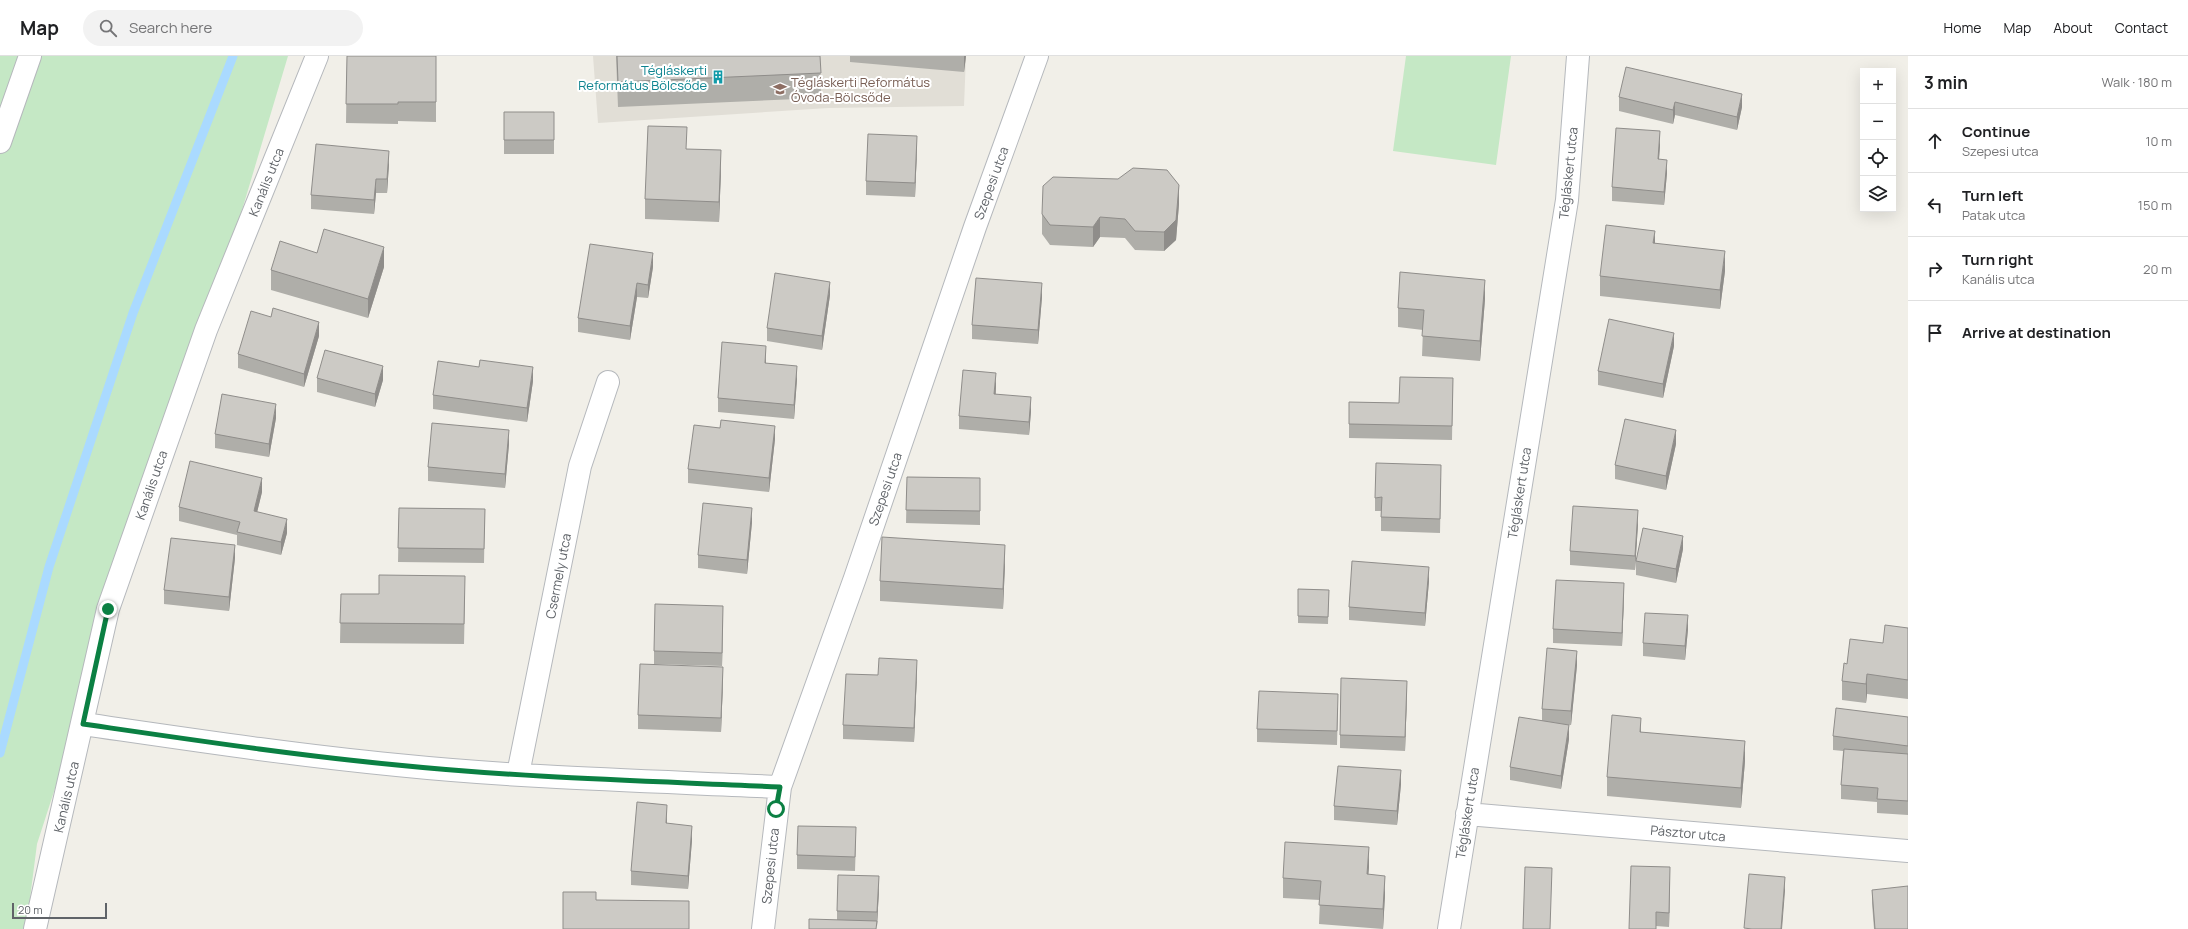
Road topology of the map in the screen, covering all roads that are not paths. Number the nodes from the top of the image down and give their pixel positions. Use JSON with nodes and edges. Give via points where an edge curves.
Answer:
{"nodes":[{"id":1,"x":30,"y":56,"type":"edge"},
{"id":2,"x":317,"y":56,"type":"edge"},
{"id":3,"x":1037,"y":56,"type":"edge"},
{"id":4,"x":1578,"y":56,"type":"edge"},
{"id":5,"x":0,"y":142,"type":"edge"},
{"id":6,"x":608,"y":382,"type":"dead end"},
{"id":7,"x":83,"y":724,"type":"junction"},
{"id":8,"x":518,"y":774,"type":"junction"},
{"id":9,"x":780,"y":787,"type":"junction"},
{"id":10,"x":1467,"y":814,"type":"junction"},
{"id":11,"x":1908,"y":851,"type":"edge"},
{"id":12,"x":35,"y":929,"type":"edge"},
{"id":13,"x":763,"y":929,"type":"edge"},
{"id":14,"x":1449,"y":929,"type":"edge"}],
"edges":[{"from":1,"to":5,"type":"street"},
{"from":2,"to":7,"type":"street","name":"Kanális utca","via":[[206,330],[150,485],[108,609]]},
{"from":3,"to":9,"type":"street","name":"Szepesi utca"},
{"from":4,"to":10,"type":"street","name":"Tégláskert utca","via":[[1567,200]]},
{"from":6,"to":8,"type":"street","name":"Csermely utca","via":[[580,466]]},
{"from":7,"to":8,"type":"street","via":[[282,752],[397,765]]},
{"from":7,"to":12,"type":"street","name":"Kanális utca"},
{"from":8,"to":9,"type":"street"},
{"from":9,"to":13,"type":"street","name":"Szepesi utca"},
{"from":10,"to":11,"type":"street","name":"Pásztor utca"},
{"from":10,"to":14,"type":"street","name":"Tégláskert utca"}]}
